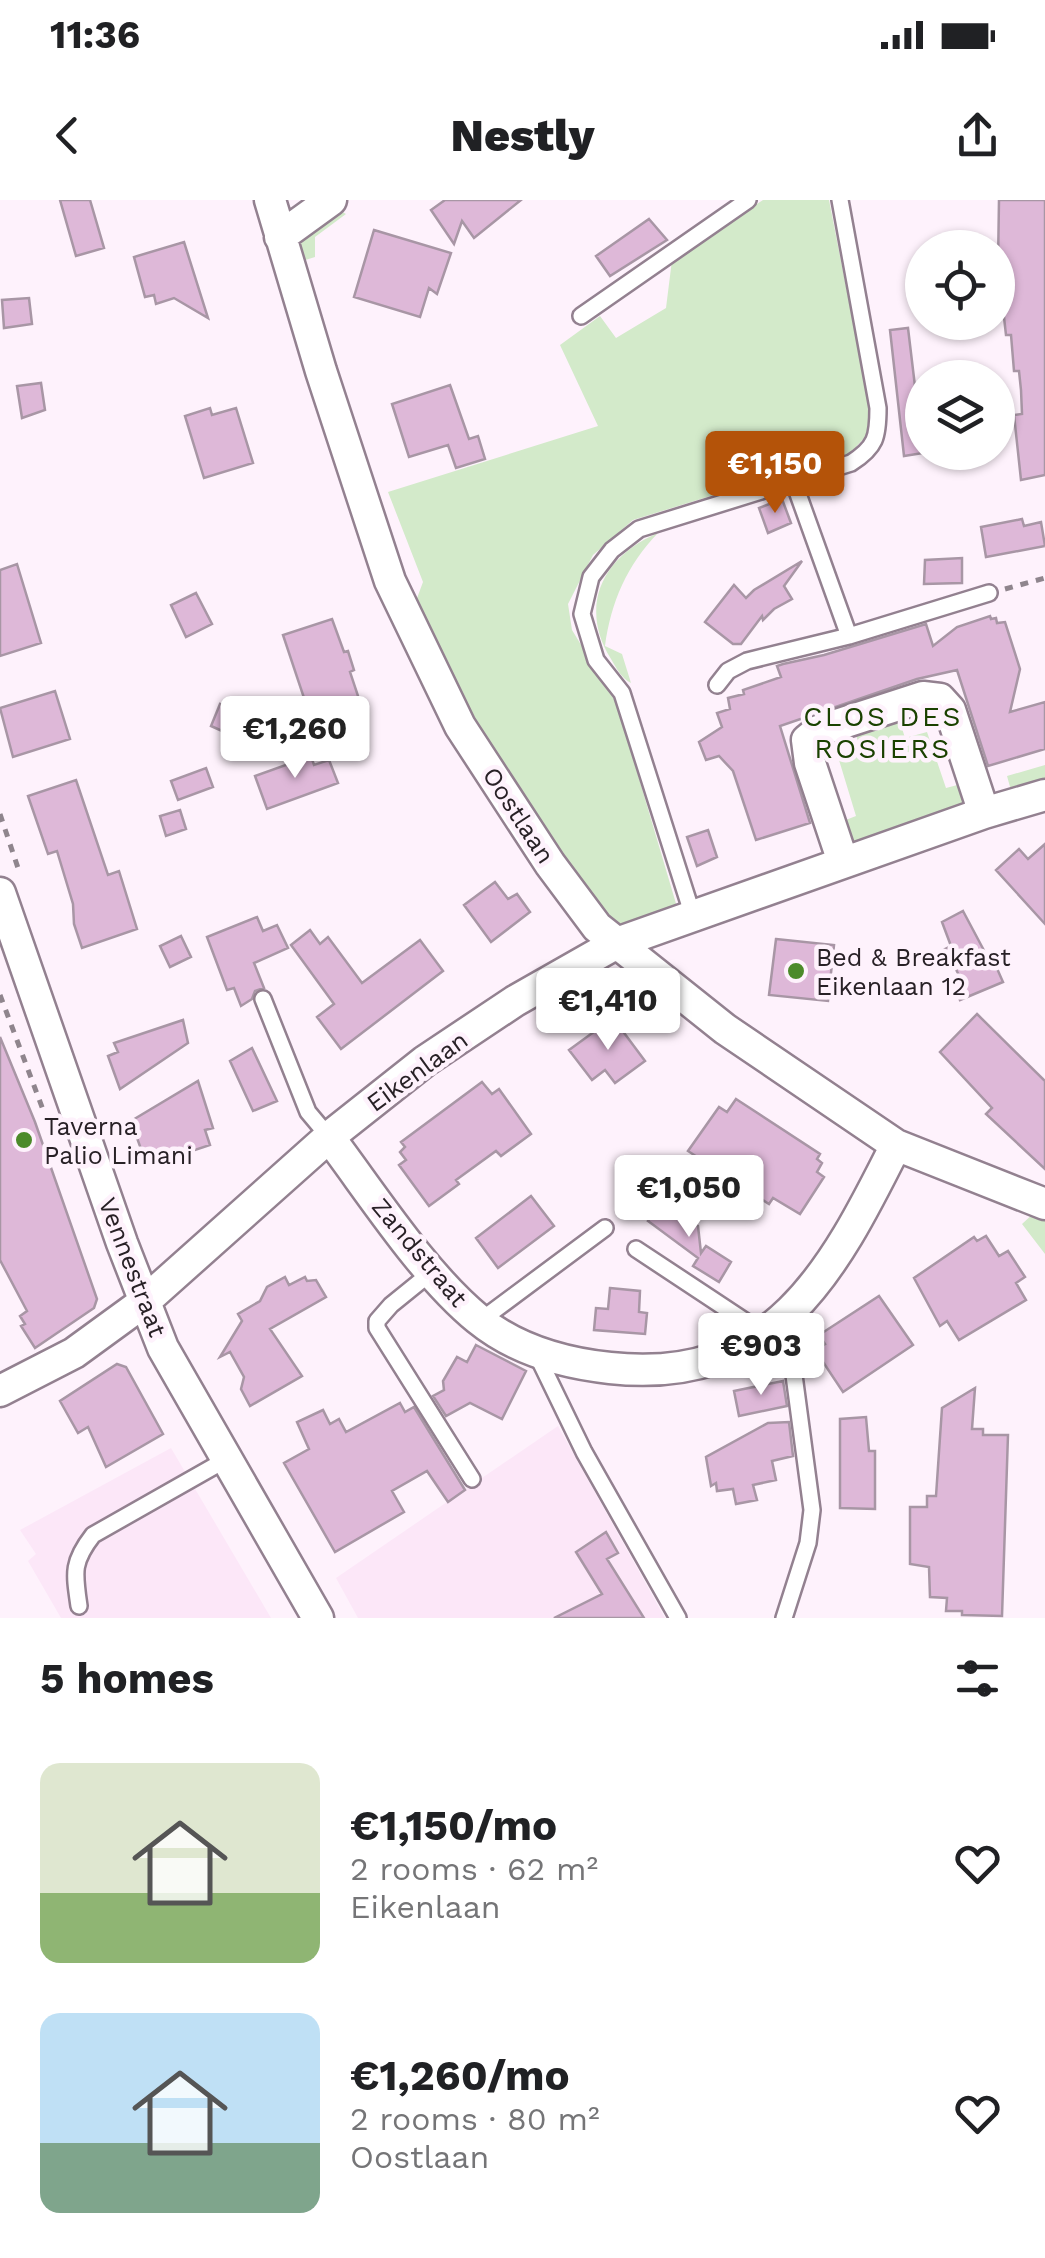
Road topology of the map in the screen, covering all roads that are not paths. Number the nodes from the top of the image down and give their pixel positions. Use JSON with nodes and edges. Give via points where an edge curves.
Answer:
{"nodes":[{"id":1,"x":270,"y":200,"type":"edge"},
{"id":2,"x":331,"y":200,"type":"edge"},
{"id":3,"x":748,"y":200,"type":"edge"},
{"id":4,"x":840,"y":200,"type":"edge"},
{"id":5,"x":280,"y":237,"type":"junction"},
{"id":6,"x":582,"y":316,"type":"dead end"},
{"id":7,"x":793,"y":480,"type":"junction"},
{"id":8,"x":989,"y":593,"type":"road end"},
{"id":9,"x":849,"y":636,"type":"junction"},
{"id":10,"x":717,"y":685,"type":"dead end"},
{"id":11,"x":1045,"y":795,"type":"edge"},
{"id":12,"x":984,"y":813,"type":"junction"},
{"id":13,"x":843,"y":862,"type":"junction"},
{"id":14,"x":0,"y":894,"type":"edge"},
{"id":15,"x":693,"y":916,"type":"junction"},
{"id":16,"x":617,"y":944,"type":"junction"},
{"id":17,"x":263,"y":998,"type":"dead end"},
{"id":18,"x":329,"y":1137,"type":"junction"},
{"id":19,"x":896,"y":1145,"type":"junction"},
{"id":20,"x":1045,"y":1204,"type":"edge"},
{"id":21,"x":605,"y":1228,"type":"dead end"},
{"id":22,"x":636,"y":1249,"type":"dead end"},
{"id":23,"x":433,"y":1271,"type":"junction"},
{"id":24,"x":144,"y":1302,"type":"junction"},
{"id":25,"x":480,"y":1321,"type":"junction"},
{"id":26,"x":776,"y":1325,"type":"junction"},
{"id":27,"x":536,"y":1354,"type":"junction"},
{"id":28,"x":0,"y":1391,"type":"edge"},
{"id":29,"x":228,"y":1459,"type":"junction"},
{"id":30,"x":472,"y":1479,"type":"dead end"},
{"id":31,"x":80,"y":1606,"type":"dead end"},
{"id":32,"x":318,"y":1618,"type":"edge"},
{"id":33,"x":678,"y":1618,"type":"edge"},
{"id":34,"x":784,"y":1618,"type":"edge"}],
"edges":[{"from":1,"to":5,"type":"street","name":"Oostlaan"},
{"from":2,"to":5,"type":"street"},
{"from":3,"to":6,"type":"lane"},
{"from":4,"to":7,"type":"lane","via":[[878,432],[868,452]]},
{"from":5,"to":16,"type":"street","name":"Oostlaan","via":[[390,581],[460,726],[550,864],[596,927]]},
{"from":7,"to":9,"type":"lane"},
{"from":7,"to":15,"type":"lane","via":[[639,528],[612,550],[586,596],[582,614],[596,660],[622,693]]},
{"from":8,"to":9,"type":"lane"},
{"from":9,"to":10,"type":"lane","via":[[747,661]]},
{"from":11,"to":12,"type":"street","name":"Eikenlaan"},
{"from":12,"to":13,"type":"street","name":"Eikenlaan"},
{"from":12,"to":13,"type":"street","via":[[950,710],[940,699],[923,697],[818,731],[808,740],[810,763]]},
{"from":13,"to":15,"type":"street","name":"Eikenlaan"},
{"from":14,"to":24,"type":"street","name":"Vennestraat"},
{"from":15,"to":16,"type":"street","name":"Eikenlaan"},
{"from":16,"to":18,"type":"street","name":"Eikenlaan","via":[[515,1000]]},
{"from":16,"to":19,"type":"street","name":"Oostlaan","via":[[725,1030]]},
{"from":17,"to":18,"type":"lane","via":[[308,1112]]},
{"from":18,"to":23,"type":"street","name":"Zandstraat"},
{"from":18,"to":24,"type":"street","name":"Eikenlaan"},
{"from":19,"to":20,"type":"street","name":"Oostlaan"},
{"from":19,"to":26,"type":"street","name":"Zandstraat","via":[[849,1238]]},
{"from":21,"to":25,"type":"lane"},
{"from":22,"to":26,"type":"lane"},
{"from":23,"to":25,"type":"street","name":"Zandstraat"},
{"from":23,"to":30,"type":"lane","via":[[391,1305],[377,1328]]},
{"from":24,"to":28,"type":"street","name":"Eikenlaan","via":[[74,1354]]},
{"from":24,"to":29,"type":"street","name":"Vennestraat","via":[[170,1363]]},
{"from":25,"to":27,"type":"street","name":"Zandstraat"},
{"from":26,"to":27,"type":"street","name":"Zandstraat","via":[[708,1361],[664,1368],[611,1368]]},
{"from":26,"to":34,"type":"lane","via":[[812,1510]]},
{"from":27,"to":33,"type":"lane"},
{"from":29,"to":31,"type":"lane","via":[[93,1534],[74,1575]]},
{"from":29,"to":32,"type":"street","name":"Vennestraat"}]}
